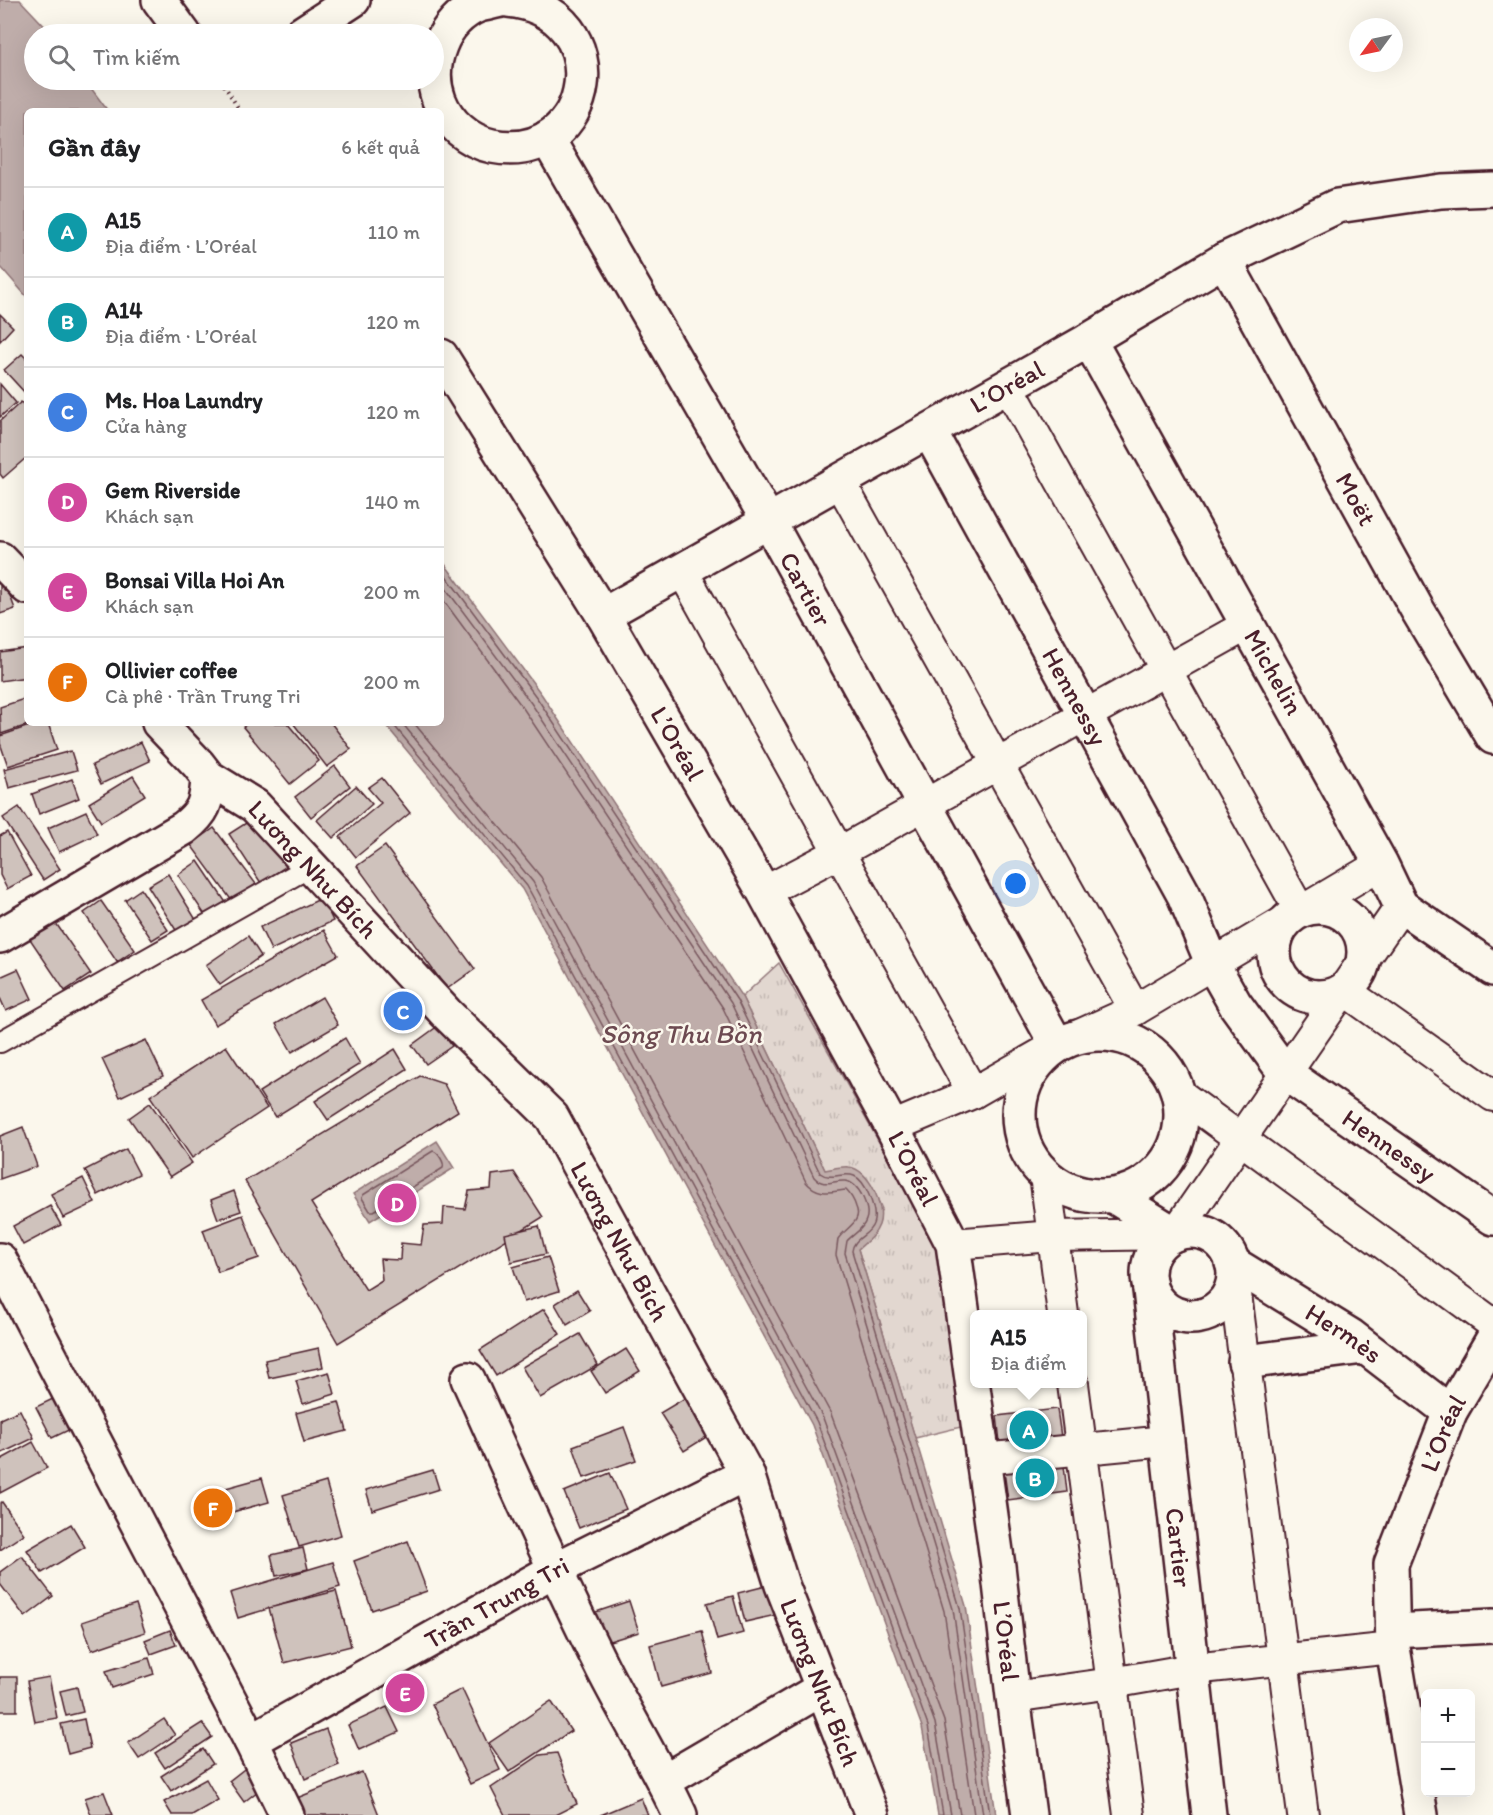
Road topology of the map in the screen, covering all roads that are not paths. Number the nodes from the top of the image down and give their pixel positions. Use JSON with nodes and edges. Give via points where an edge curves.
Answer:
{"nodes":[{"id":1,"x":159,"y":0,"type":"edge"},
{"id":2,"x":353,"y":0,"type":"edge"},
{"id":3,"x":501,"y":0,"type":"edge"},
{"id":4,"x":508,"y":0,"type":"edge"},
{"id":5,"x":467,"y":5,"type":"edge"},
{"id":6,"x":177,"y":24,"type":"edge"},
{"id":7,"x":316,"y":24,"type":"edge"},
{"id":8,"x":444,"y":36,"type":"edge"},
{"id":9,"x":436,"y":90,"type":"edge"},
{"id":10,"x":441,"y":108,"type":"edge"},
{"id":11,"x":444,"y":115,"type":"edge"},
{"id":12,"x":547,"y":138,"type":"junction"},
{"id":13,"x":1493,"y":189,"type":"edge"},
{"id":14,"x":1224,"y":260,"type":"junction"},
{"id":15,"x":1089,"y":340,"type":"junction"},
{"id":16,"x":444,"y":361,"type":"edge"},
{"id":17,"x":1008,"y":386,"type":"junction"},
{"id":18,"x":929,"y":430,"type":"junction"},
{"id":19,"x":840,"y":482,"type":"junction"},
{"id":20,"x":769,"y":522,"type":"junction"},
{"id":21,"x":0,"y":559,"type":"edge"},
{"id":22,"x":683,"y":572,"type":"junction"},
{"id":23,"x":24,"y":584,"type":"edge"},
{"id":24,"x":603,"y":615,"type":"junction"},
{"id":25,"x":1246,"y":625,"type":"junction"},
{"id":26,"x":1164,"y":670,"type":"junction"},
{"id":27,"x":1085,"y":714,"type":"junction"},
{"id":28,"x":162,"y":726,"type":"edge"},
{"id":29,"x":1493,"y":737,"type":"edge"},
{"id":30,"x":997,"y":764,"type":"junction"},
{"id":31,"x":208,"y":777,"type":"junction"},
{"id":32,"x":924,"y":804,"type":"junction"},
{"id":33,"x":840,"y":852,"type":"junction"},
{"id":34,"x":1381,"y":864,"type":"junction"},
{"id":35,"x":311,"y":866,"type":"junction"},
{"id":36,"x":764,"y":892,"type":"junction"},
{"id":37,"x":1401,"y":906,"type":"junction"},
{"id":38,"x":1300,"y":911,"type":"junction"},
{"id":39,"x":0,"y":936,"type":"edge"},
{"id":40,"x":1213,"y":965,"type":"junction"},
{"id":41,"x":1493,"y":969,"type":"edge"},
{"id":42,"x":1344,"y":990,"type":"junction"},
{"id":43,"x":1135,"y":1010,"type":"junction"},
{"id":44,"x":0,"y":1042,"type":"edge"},
{"id":45,"x":1057,"y":1046,"type":"junction"},
{"id":46,"x":1285,"y":1073,"type":"junction"},
{"id":47,"x":974,"y":1093,"type":"junction"},
{"id":48,"x":1178,"y":1093,"type":"junction"},
{"id":49,"x":1493,"y":1096,"type":"edge"},
{"id":50,"x":892,"y":1127,"type":"junction"},
{"id":51,"x":1240,"y":1138,"type":"junction"},
{"id":52,"x":1045,"y":1174,"type":"junction"},
{"id":53,"x":1113,"y":1196,"type":"junction"},
{"id":54,"x":1493,"y":1218,"type":"edge"},
{"id":55,"x":1175,"y":1234,"type":"junction"},
{"id":56,"x":1053,"y":1236,"type":"junction"},
{"id":57,"x":953,"y":1244,"type":"junction"},
{"id":58,"x":1232,"y":1263,"type":"junction"},
{"id":59,"x":3,"y":1272,"type":"edge"},
{"id":60,"x":1149,"y":1281,"type":"junction"},
{"id":61,"x":1062,"y":1310,"type":"edge"},
{"id":62,"x":1493,"y":1324,"type":"edge"},
{"id":63,"x":1493,"y":1340,"type":"edge"},
{"id":64,"x":1364,"y":1347,"type":"junction"},
{"id":65,"x":1245,"y":1362,"type":"junction"},
{"id":66,"x":970,"y":1370,"type":"edge"},
{"id":67,"x":468,"y":1379,"type":"dead end"},
{"id":68,"x":972,"y":1388,"type":"edge"},
{"id":69,"x":1073,"y":1388,"type":"edge"},
{"id":70,"x":1449,"y":1412,"type":"junction"},
{"id":71,"x":1166,"y":1440,"type":"junction"},
{"id":72,"x":1081,"y":1449,"type":"junction"},
{"id":73,"x":982,"y":1459,"type":"junction"},
{"id":74,"x":747,"y":1474,"type":"junction"},
{"id":75,"x":554,"y":1570,"type":"junction"},
{"id":76,"x":1493,"y":1626,"type":"edge"},
{"id":77,"x":1393,"y":1639,"type":"junction"},
{"id":78,"x":1283,"y":1659,"type":"junction"},
{"id":79,"x":1192,"y":1669,"type":"junction"},
{"id":80,"x":1112,"y":1683,"type":"junction"},
{"id":81,"x":823,"y":1688,"type":"junction"},
{"id":82,"x":1013,"y":1697,"type":"junction"},
{"id":83,"x":251,"y":1741,"type":"junction"},
{"id":84,"x":664,"y":1781,"type":"junction"},
{"id":85,"x":287,"y":1815,"type":"edge"},
{"id":86,"x":680,"y":1815,"type":"edge"},
{"id":87,"x":872,"y":1815,"type":"edge"},
{"id":88,"x":1029,"y":1815,"type":"edge"},
{"id":89,"x":1130,"y":1815,"type":"edge"},
{"id":90,"x":1209,"y":1815,"type":"edge"},
{"id":91,"x":1303,"y":1815,"type":"edge"},
{"id":92,"x":1421,"y":1815,"type":"edge"}],
"edges":[{"from":1,"to":6,"type":"street"},
{"from":2,"to":7,"type":"street"},
{"from":3,"to":5,"type":"street"},
{"from":4,"to":12,"type":"street","via":[[548,11],[566,27],[578,49],[583,72],[579,96],[569,117]]},
{"from":5,"to":8,"type":"street"},
{"from":9,"to":10,"type":"street"},
{"from":11,"to":12,"type":"street","via":[[460,131],[482,144],[507,149]]},
{"from":12,"to":20,"type":"street","name":"Cartier"},
{"from":13,"to":14,"type":"street","name":"L’Oréal","via":[[1441,191],[1337,206]]},
{"from":14,"to":15,"type":"street","name":"L’Oréal"},
{"from":14,"to":29,"type":"street","name":"Moët","via":[[1417,609]]},
{"from":15,"to":17,"type":"street","name":"L’Oréal"},
{"from":15,"to":25,"type":"street","name":"Michelin"},
{"from":16,"to":24,"type":"street"},
{"from":17,"to":18,"type":"street","name":"L’Oréal"},
{"from":17,"to":26,"type":"street"},
{"from":18,"to":19,"type":"street","name":"L’Oréal"},
{"from":18,"to":27,"type":"street","name":"Hennessy"},
{"from":19,"to":20,"type":"street","name":"L’Oréal"},
{"from":19,"to":30,"type":"street"},
{"from":20,"to":22,"type":"street","name":"L’Oréal"},
{"from":20,"to":32,"type":"street","name":"Cartier"},
{"from":21,"to":23,"type":"street"},
{"from":22,"to":24,"type":"street","name":"L’Oréal"},
{"from":22,"to":33,"type":"street"},
{"from":24,"to":36,"type":"street","name":"L’Oréal"},
{"from":25,"to":26,"type":"street"},
{"from":25,"to":34,"type":"street","name":"Michelin"},
{"from":26,"to":27,"type":"street"},
{"from":26,"to":38,"type":"street"},
{"from":27,"to":30,"type":"street"},
{"from":27,"to":40,"type":"street","name":"Hennessy","via":[[1184,895]]},
{"from":28,"to":31,"type":"street","name":"Lương Như Bích"},
{"from":30,"to":32,"type":"street"},
{"from":30,"to":43,"type":"street"},
{"from":31,"to":35,"type":"street","name":"Lương Như Bích","via":[[255,806]]},
{"from":31,"to":39,"type":"street","via":[[206,802],[198,817],[184,828]]},
{"from":32,"to":33,"type":"street"},
{"from":32,"to":45,"type":"street","name":"Cartier"},
{"from":33,"to":36,"type":"street"},
{"from":33,"to":47,"type":"street"},
{"from":34,"to":37,"type":"street","name":"Michelin"},
{"from":34,"to":40,"type":"street"},
{"from":35,"to":44,"type":"lane"},
{"from":35,"to":74,"type":"street","name":"Lương Như Bích","via":[[446,1013],[552,1117]]},
{"from":36,"to":50,"type":"street","name":"L’Oréal"},
{"from":37,"to":41,"type":"street"},
{"from":37,"to":42,"type":"street"},
{"from":38,"to":42,"type":"street","via":[[1329,908],[1354,924],[1364,951],[1362,966]]},
{"from":38,"to":42,"type":"street","via":[[1288,918],[1275,941],[1277,968],[1293,989],[1305,995],[1325,997]]},
{"from":40,"to":43,"type":"street"},
{"from":40,"to":46,"type":"street","name":"Hennessy","via":[[1235,1004]]},
{"from":42,"to":46,"type":"street"},
{"from":42,"to":49,"type":"street"},
{"from":43,"to":45,"type":"street"},
{"from":45,"to":47,"type":"street"},
{"from":45,"to":48,"type":"street","via":[[1080,1036],[1105,1034],[1129,1039],[1151,1052],[1168,1070]]},
{"from":45,"to":52,"type":"street","via":[[1038,1062],[1019,1107],[1021,1132],[1030,1155]]},
{"from":46,"to":51,"type":"street"},
{"from":46,"to":54,"type":"street","name":"Hennessy"},
{"from":47,"to":50,"type":"street"},
{"from":48,"to":51,"type":"street"},
{"from":48,"to":53,"type":"street","via":[[1181,1118],[1177,1142],[1165,1164],[1137,1188]]},
{"from":50,"to":57,"type":"street","name":"L’Oréal"},
{"from":51,"to":55,"type":"street"},
{"from":51,"to":62,"type":"street"},
{"from":52,"to":53,"type":"street","via":[[1065,1188],[1089,1196]]},
{"from":52,"to":56,"type":"street"},
{"from":53,"to":55,"type":"street"},
{"from":55,"to":56,"type":"street"},
{"from":55,"to":58,"type":"street","via":[[1189,1231],[1216,1239]]},
{"from":55,"to":60,"type":"street","via":[[1162,1241],[1153,1253]]},
{"from":56,"to":57,"type":"street"},
{"from":56,"to":61,"type":"street"},
{"from":57,"to":66,"type":"street","name":"L’Oréal"},
{"from":58,"to":60,"type":"street","via":[[1232,1286],[1226,1299],[1203,1315],[1175,1314],[1162,1306]]},
{"from":58,"to":64,"type":"street","name":"Hermès"},
{"from":58,"to":65,"type":"street"},
{"from":59,"to":83,"type":"street"},
{"from":60,"to":71,"type":"street","name":"Cartier"},
{"from":63,"to":70,"type":"street","name":"L’Oréal"},
{"from":64,"to":65,"type":"street"},
{"from":64,"to":70,"type":"street","name":"Hermès"},
{"from":65,"to":78,"type":"street"},
{"from":67,"to":75,"type":"street"},
{"from":68,"to":73,"type":"street","name":"L’Oréal"},
{"from":69,"to":72,"type":"street"},
{"from":70,"to":77,"type":"street","name":"L’Oréal","via":[[1392,1564]]},
{"from":71,"to":72,"type":"street"},
{"from":71,"to":79,"type":"street","name":"Cartier"},
{"from":72,"to":73,"type":"street"},
{"from":72,"to":80,"type":"street"},
{"from":73,"to":82,"type":"street","name":"L’Oréal"},
{"from":74,"to":75,"type":"street","name":"Trần Trung Tri"},
{"from":74,"to":81,"type":"street","name":"Lương Như Bích","via":[[782,1585]]},
{"from":75,"to":83,"type":"street","name":"Trần Trung Tri"},
{"from":75,"to":84,"type":"street"},
{"from":76,"to":77,"type":"street"},
{"from":77,"to":78,"type":"street"},
{"from":77,"to":92,"type":"street","name":"L’Oréal"},
{"from":78,"to":79,"type":"street"},
{"from":78,"to":91,"type":"street"},
{"from":79,"to":80,"type":"street"},
{"from":79,"to":90,"type":"street","name":"Cartier"},
{"from":80,"to":82,"type":"street"},
{"from":80,"to":89,"type":"street"},
{"from":81,"to":84,"type":"street"},
{"from":81,"to":87,"type":"street","name":"Lương Như Bích"},
{"from":82,"to":88,"type":"street","name":"L’Oréal"},
{"from":83,"to":85,"type":"street"},
{"from":84,"to":86,"type":"street"}]}
